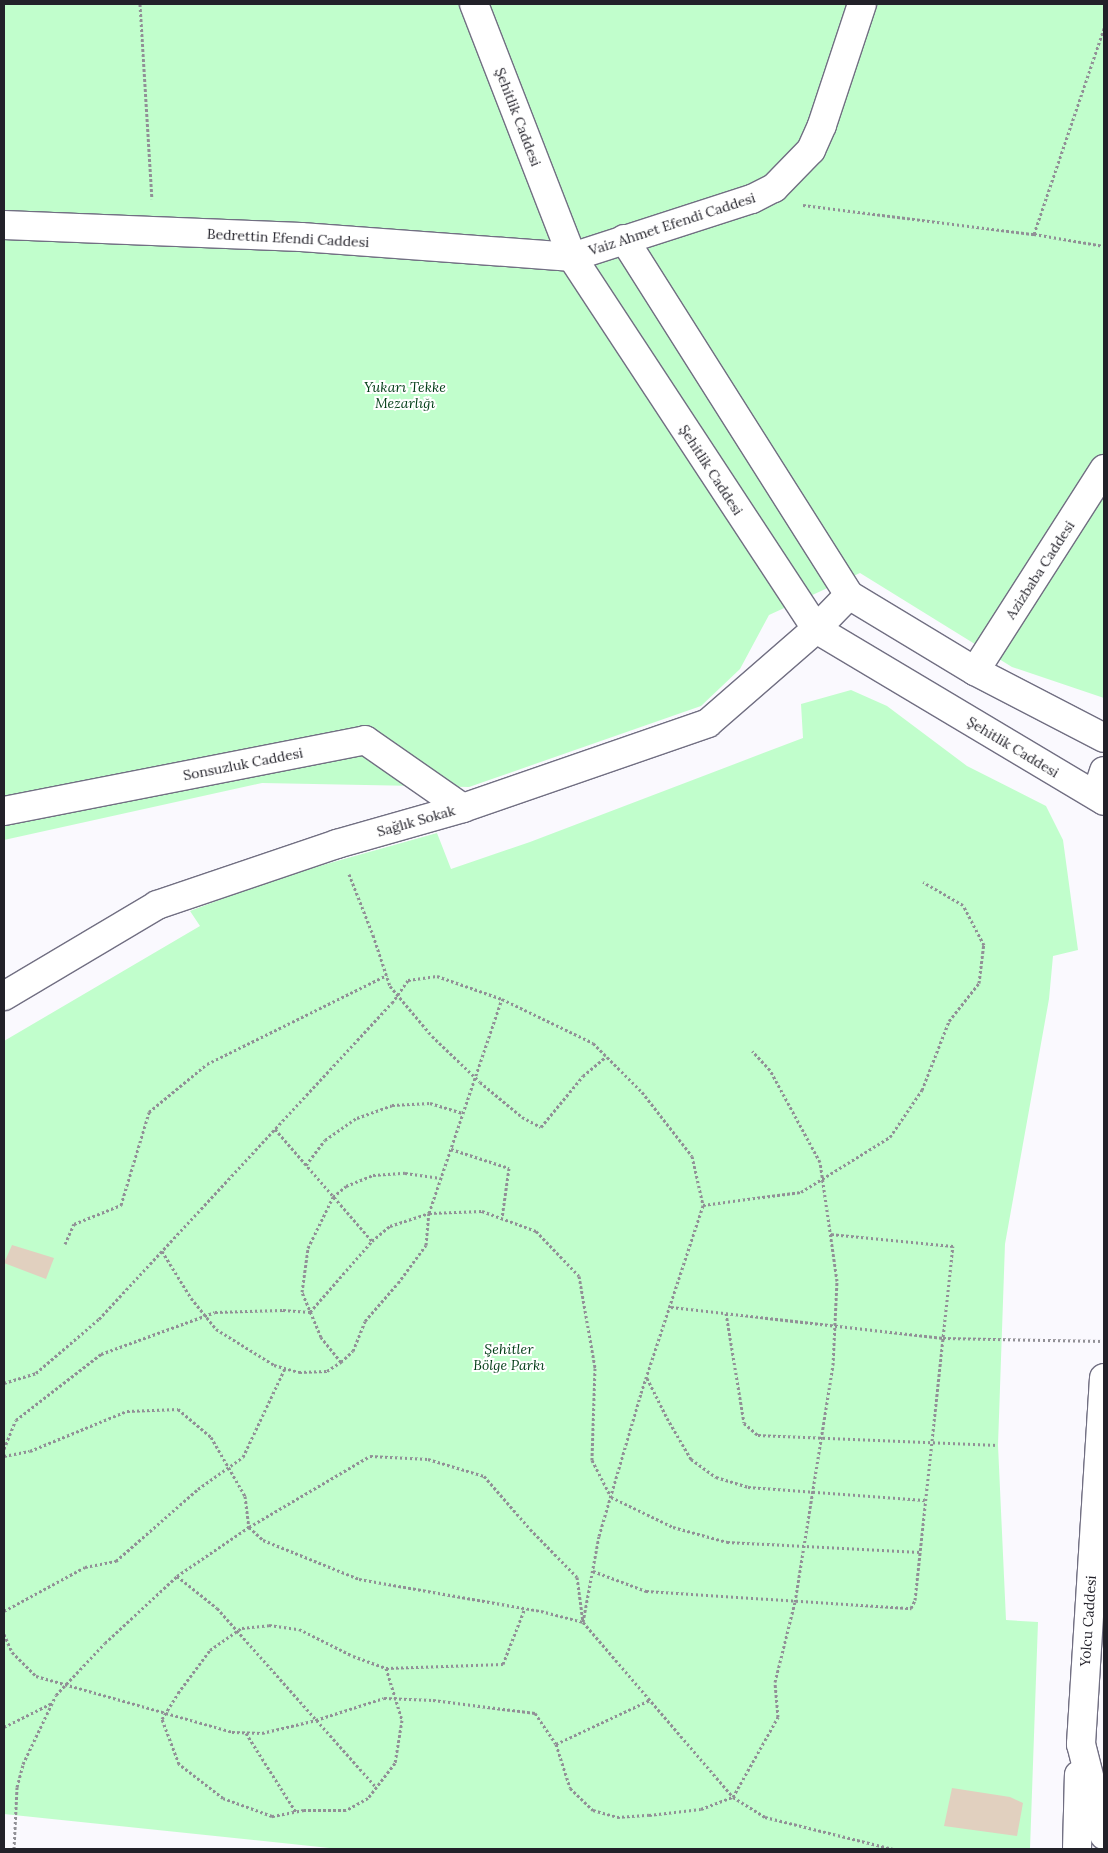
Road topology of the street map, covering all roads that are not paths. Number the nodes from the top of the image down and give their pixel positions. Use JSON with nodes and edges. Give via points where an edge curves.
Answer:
{"nodes":[{"id":1,"x":474,"y":4,"type":"edge"},
{"id":2,"x":862,"y":4,"type":"edge"},
{"id":3,"x":4,"y":224,"type":"edge"},
{"id":4,"x":624,"y":239,"type":"junction"},
{"id":5,"x":572,"y":257,"type":"junction"},
{"id":6,"x":1104,"y":469,"type":"edge"},
{"id":7,"x":849,"y":595,"type":"junction"},
{"id":8,"x":816,"y":629,"type":"junction"},
{"id":9,"x":975,"y":670,"type":"junction"},
{"id":10,"x":1104,"y":738,"type":"edge"},
{"id":11,"x":1104,"y":771,"type":"edge"},
{"id":12,"x":1104,"y":801,"type":"edge"},
{"id":13,"x":463,"y":808,"type":"junction"},
{"id":14,"x":4,"y":811,"type":"edge"},
{"id":15,"x":4,"y":996,"type":"edge"},
{"id":16,"x":1104,"y":1378,"type":"edge"},
{"id":17,"x":1095,"y":1643,"type":"edge"},
{"id":18,"x":1081,"y":1744,"type":"junction"},
{"id":19,"x":1104,"y":1835,"type":"edge"},
{"id":20,"x":1077,"y":1849,"type":"edge"}],
"edges":[{"from":1,"to":5,"type":"street","name":"Şehitlik Caddesi"},
{"from":2,"to":4,"type":"street","name":"Vaiz Ahmet Efendi Caddesi","via":[[822,125],[810,150],[795,168],[774,188],[752,198]]},
{"from":3,"to":5,"type":"street","name":"Bedrettin Efendi Caddesi","via":[[301,237]]},
{"from":4,"to":5,"type":"street","name":"Vaiz Ahmet Efendi Caddesi"},
{"from":4,"to":7,"type":"street"},
{"from":5,"to":8,"type":"street","name":"Şehitlik Caddesi"},
{"from":6,"to":9,"type":"street","name":"Azizbaba Caddesi"},
{"from":7,"to":8,"type":"street","name":"Sağlık Sokak"},
{"from":7,"to":9,"type":"street"},
{"from":8,"to":12,"type":"street","name":"Şehitlik Caddesi"},
{"from":8,"to":13,"type":"street","name":"Sağlık Sokak","via":[[708,723]]},
{"from":9,"to":10,"type":"street"},
{"from":11,"to":12,"type":"street","via":[[1100,784]]},
{"from":13,"to":14,"type":"street","name":"Sonsuzluk Caddesi","via":[[365,740]]},
{"from":13,"to":15,"type":"street","name":"Sağlık Sokak","via":[[337,844],[157,905]]},
{"from":16,"to":17,"type":"street","name":"Yolcu Caddesi"},
{"from":17,"to":18,"type":"street","name":"Yolcu Caddesi"},
{"from":18,"to":19,"type":"street","name":"Yolcu Caddesi"},
{"from":18,"to":20,"type":"street","name":"Yolcu Caddesi"}]}
